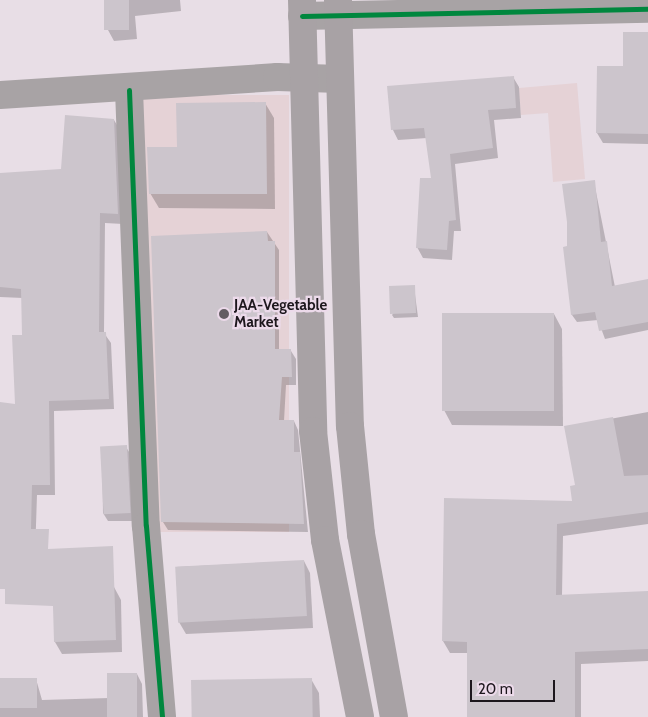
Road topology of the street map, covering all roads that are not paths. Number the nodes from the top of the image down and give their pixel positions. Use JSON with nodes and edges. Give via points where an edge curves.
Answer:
{"nodes":[{"id":1,"x":338,"y":7,"type":"edge"},
{"id":2,"x":302,"y":8,"type":"edge"},
{"id":3,"x":648,"y":9,"type":"edge"},
{"id":4,"x":304,"y":78,"type":"junction"},
{"id":5,"x":340,"y":79,"type":"junction"},
{"id":6,"x":129,"y":90,"type":"junction"},
{"id":7,"x":0,"y":95,"type":"edge"},
{"id":8,"x":162,"y":717,"type":"edge"},
{"id":9,"x":360,"y":717,"type":"edge"},
{"id":10,"x":394,"y":717,"type":"edge"}],
"edges":[{"from":1,"to":2,"type":"street"},
{"from":1,"to":3,"type":"street"},
{"from":1,"to":5,"type":"main road"},
{"from":2,"to":4,"type":"main road"},
{"from":4,"to":5,"type":"street"},
{"from":4,"to":6,"type":"street"},
{"from":4,"to":9,"type":"main road","via":[[313,431],[325,540]]},
{"from":5,"to":10,"type":"main road","via":[[350,426],[361,534]]},
{"from":6,"to":7,"type":"street"},
{"from":6,"to":8,"type":"street","via":[[146,526]]}]}
